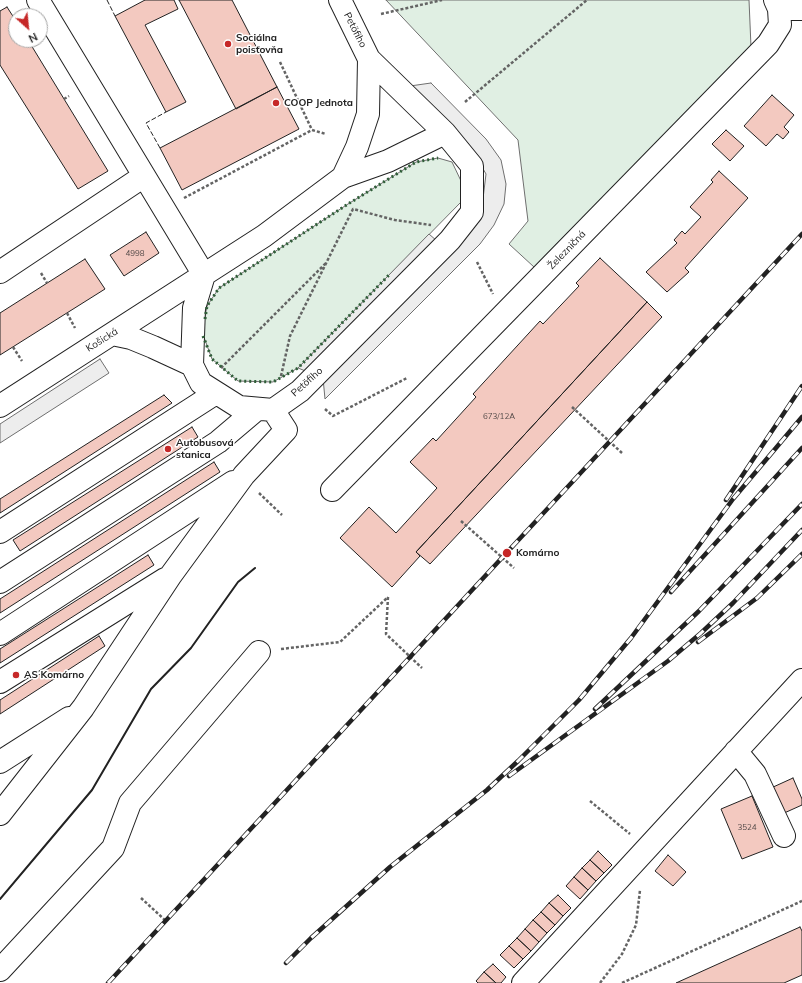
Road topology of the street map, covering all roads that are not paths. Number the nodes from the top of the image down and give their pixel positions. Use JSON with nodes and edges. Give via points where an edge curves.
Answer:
{"nodes":[{"id":1,"x":38,"y":0,"type":"edge"},
{"id":2,"x":340,"y":0,"type":"edge"},
{"id":3,"x":777,"y":5,"type":"edge"},
{"id":4,"x":802,"y":9,"type":"edge"},
{"id":5,"x":369,"y":59,"type":"junction"},
{"id":6,"x":445,"y":133,"type":"junction"},
{"id":7,"x":144,"y":176,"type":"junction"},
{"id":8,"x":343,"y":176,"type":"junction"},
{"id":9,"x":0,"y":272,"type":"edge"},
{"id":10,"x":204,"y":275,"type":"junction"},
{"id":11,"x":112,"y":334,"type":"junction"},
{"id":12,"x":192,"y":365,"type":"junction"},
{"id":13,"x":216,"y":393,"type":"junction"},
{"id":14,"x":0,"y":406,"type":"edge"},
{"id":15,"x":265,"y":409,"type":"junction"},
{"id":16,"x":244,"y":475,"type":"junction"},
{"id":17,"x":332,"y":490,"type":"dead end"},
{"id":18,"x":0,"y":532,"type":"edge"},
{"id":19,"x":171,"y":575,"type":"junction"},
{"id":20,"x":0,"y":582,"type":"edge"},
{"id":21,"x":0,"y":634,"type":"edge"},
{"id":22,"x":259,"y":652,"type":"road end"},
{"id":23,"x":802,"y":680,"type":"edge"},
{"id":24,"x":0,"y":682,"type":"edge"},
{"id":25,"x":83,"y":708,"type":"junction"},
{"id":26,"x":736,"y":752,"type":"junction"},
{"id":27,"x":0,"y":762,"type":"edge"},
{"id":28,"x":0,"y":814,"type":"edge"},
{"id":29,"x":784,"y":836,"type":"dead end"},
{"id":30,"x":0,"y":970,"type":"edge"},
{"id":31,"x":523,"y":983,"type":"edge"}],
"edges":[{"from":1,"to":7,"type":"street"},
{"from":2,"to":5,"type":"street","name":"Petöfiho"},
{"from":3,"to":4,"type":"street"},
{"from":3,"to":17,"type":"street","name":"Železničná","via":[[780,25],[768,44]]},
{"from":5,"to":6,"type":"street","name":"Petöfiho"},
{"from":5,"to":8,"type":"street","name":"Petöfiho","via":[[368,114],[357,147]]},
{"from":6,"to":8,"type":"street","via":[[388,160]]},
{"from":6,"to":15,"type":"street","name":"Petöfiho","via":[[472,166],[472,212],[450,240],[300,392]]},
{"from":7,"to":9,"type":"street"},
{"from":7,"to":10,"type":"street"},
{"from":8,"to":10,"type":"street","name":"Petöfiho","via":[[264,236]]},
{"from":10,"to":11,"type":"street","name":"Košická"},
{"from":10,"to":12,"type":"street","via":[[194,308]]},
{"from":11,"to":12,"type":"street","via":[[153,347]]},
{"from":11,"to":14,"type":"street","name":"Košická"},
{"from":12,"to":13,"type":"street","via":[[201,383]]},
{"from":13,"to":15,"type":"street","via":[[239,407]]},
{"from":13,"to":18,"type":"street"},
{"from":15,"to":16,"type":"street","via":[[286,430]]},
{"from":15,"to":20,"type":"street","name":"Petöfiho"},
{"from":16,"to":19,"type":"street"},
{"from":16,"to":21,"type":"street"},
{"from":19,"to":24,"type":"street"},
{"from":19,"to":25,"type":"street"},
{"from":22,"to":30,"type":"street","via":[[130,803],[113,848]]},
{"from":23,"to":26,"type":"street"},
{"from":25,"to":27,"type":"street"},
{"from":25,"to":28,"type":"street"},
{"from":26,"to":29,"type":"street","via":[[755,774]]},
{"from":26,"to":31,"type":"street"}]}
